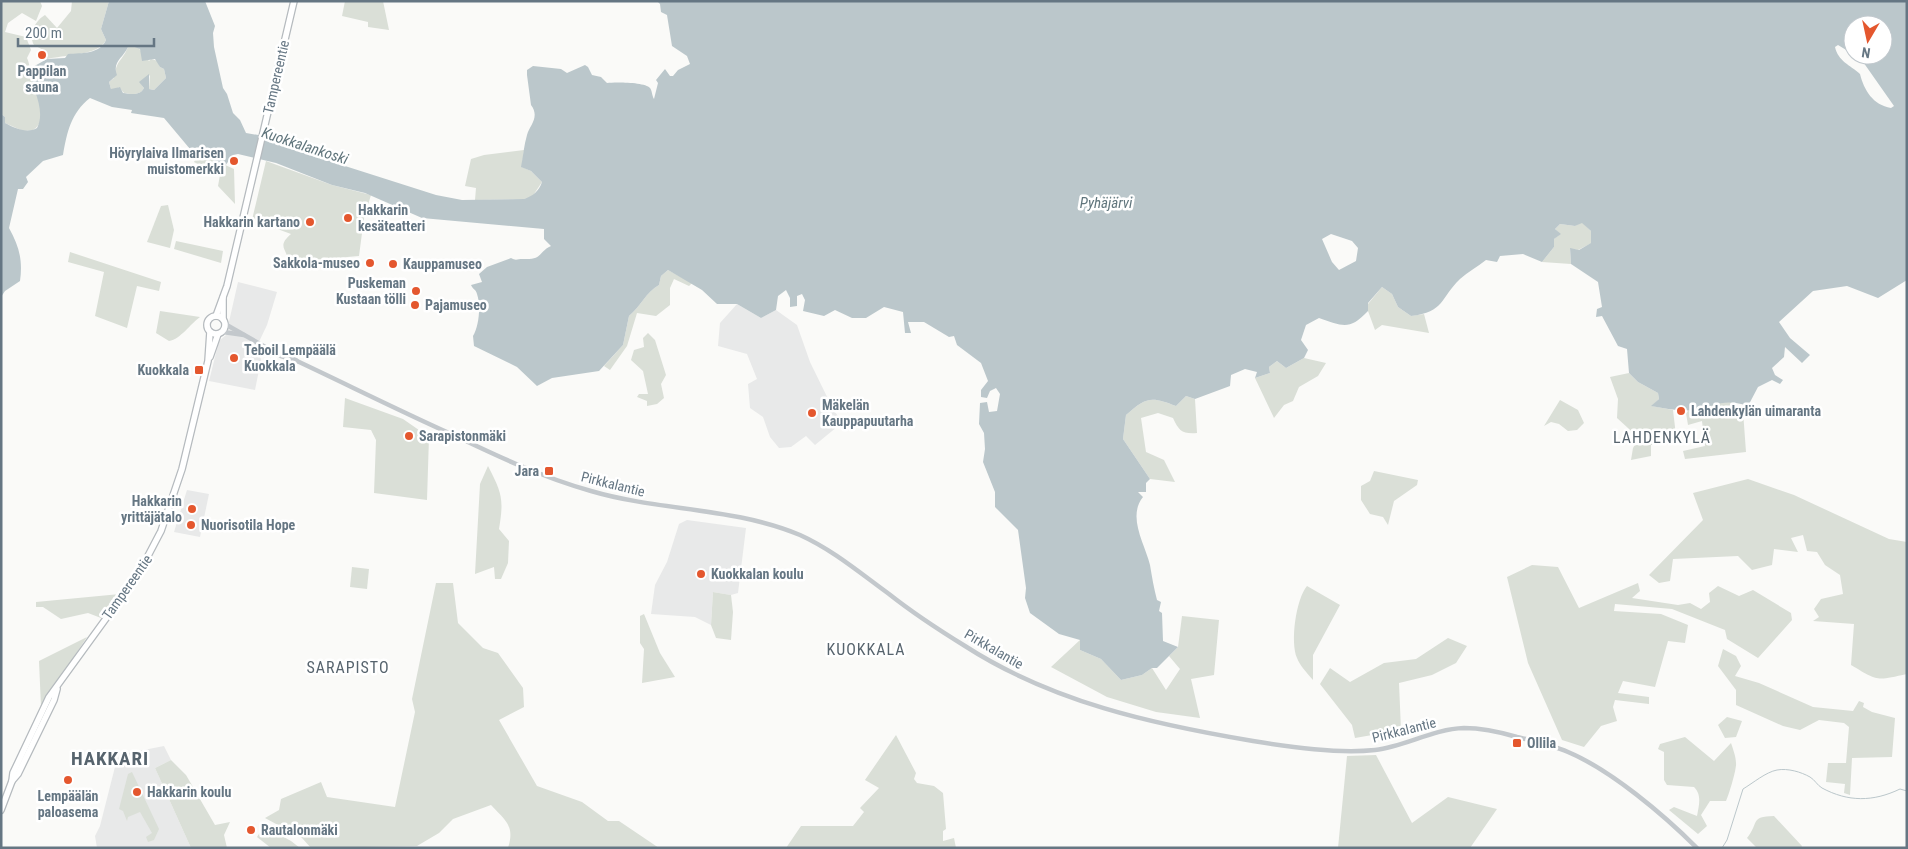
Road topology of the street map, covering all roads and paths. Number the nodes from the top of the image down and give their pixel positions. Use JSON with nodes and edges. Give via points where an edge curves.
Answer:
{"nodes":[{"id":1,"x":294,"y":1,"type":"edge"},
{"id":2,"x":224,"y":298,"type":"junction"},
{"id":3,"x":216,"y":316,"type":"junction"},
{"id":4,"x":224,"y":322,"type":"junction"},
{"id":5,"x":210,"y":332,"type":"junction"},
{"id":6,"x":220,"y":333,"type":"junction"},
{"id":7,"x":245,"y":335,"type":"junction"},
{"id":8,"x":208,"y":361,"type":"junction"},
{"id":9,"x":1,"y":810,"type":"edge"},
{"id":10,"x":1697,"y":848,"type":"edge"}],
"edges":[{"from":1,"to":2,"type":"main road","name":"Tampereentie"},
{"from":2,"to":3,"type":"main road","name":"Tampereentie"},
{"from":2,"to":4,"type":"main road","name":"Tampereentie"},
{"from":3,"to":4,"type":"main road"},
{"from":3,"to":5,"type":"main road","via":[[207,324]]},
{"from":4,"to":6,"type":"main road"},
{"from":4,"to":7,"type":"street","name":"Pirkkalantie"},
{"from":5,"to":6,"type":"main road"},
{"from":5,"to":8,"type":"main road","name":"Tampereentie"},
{"from":6,"to":7,"type":"street","name":"Pirkkalantie"},
{"from":6,"to":8,"type":"main road","name":"Tampereentie"},
{"from":7,"to":10,"type":"street","name":"Pirkkalantie","via":[[494,454],[564,483],[642,503],[762,521],[799,535],[837,555],[919,616],[980,656],[1074,700],[1178,727],[1255,741],[1334,750],[1375,750],[1461,728],[1489,730],[1548,745],[1588,762],[1612,777]]},
{"from":8,"to":9,"type":"main road","name":"Tampereentie","via":[[182,469],[162,531],[139,573],[49,698],[13,773]]}]}
